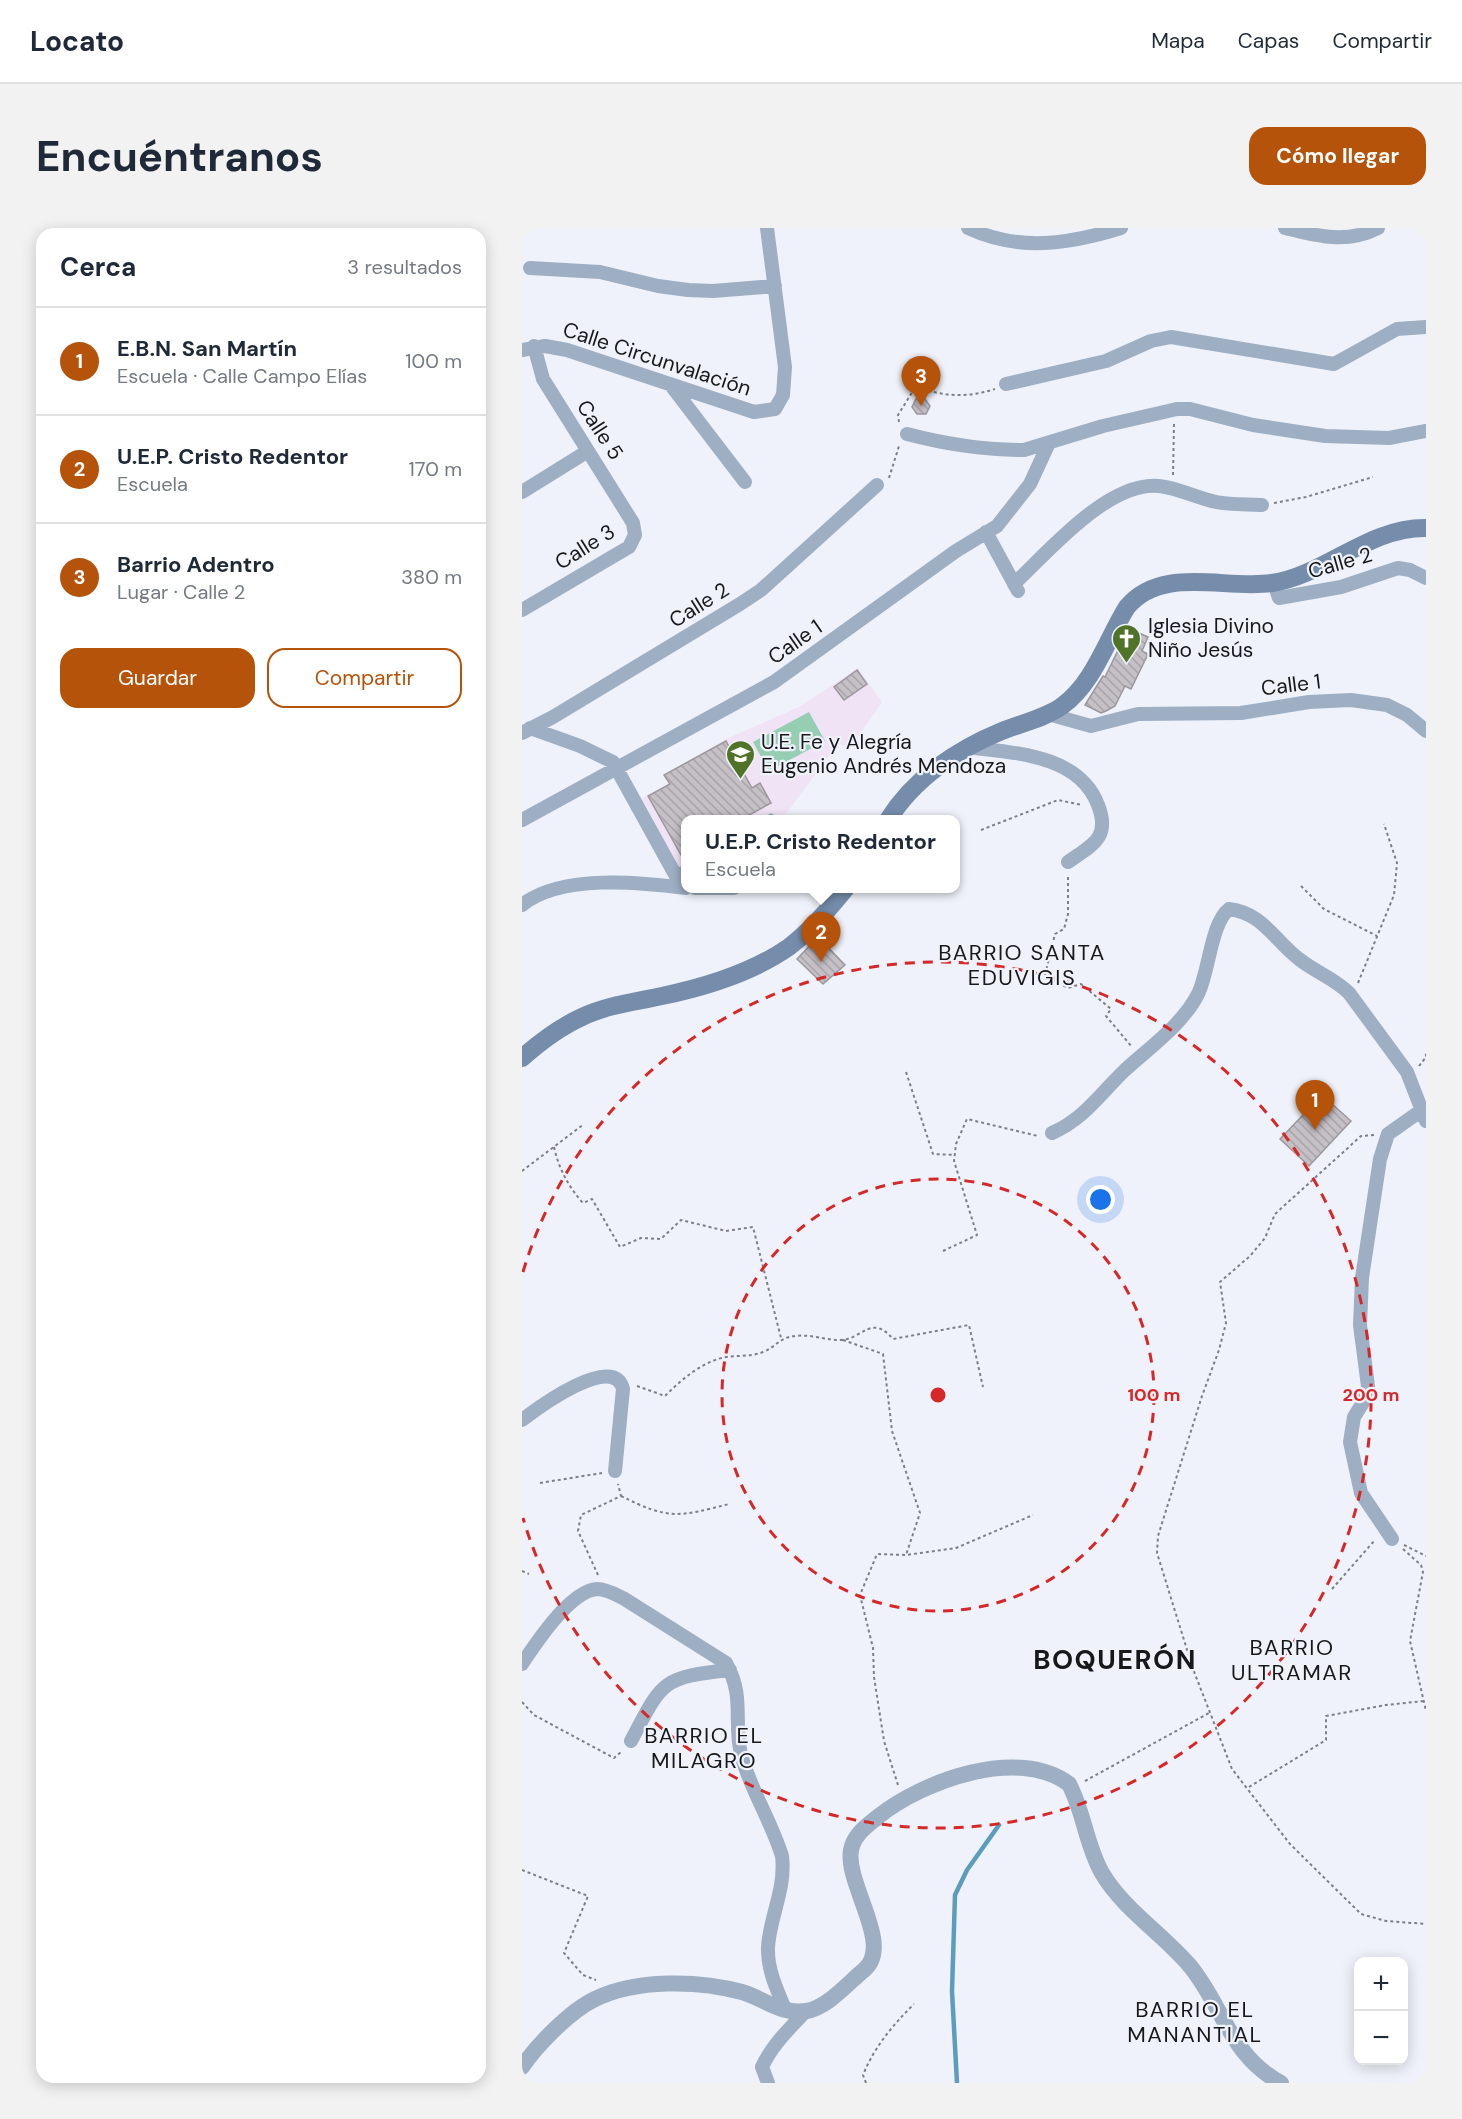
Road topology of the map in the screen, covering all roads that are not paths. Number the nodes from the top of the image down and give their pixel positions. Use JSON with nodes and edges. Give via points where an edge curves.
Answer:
{"nodes":[{"id":1,"x":767,"y":228,"type":"edge"},
{"id":2,"x":968,"y":228,"type":"edge"},
{"id":3,"x":1121,"y":228,"type":"edge"},
{"id":4,"x":1285,"y":228,"type":"edge"},
{"id":5,"x":1378,"y":228,"type":"edge"},
{"id":6,"x":530,"y":268,"type":"dead end"},
{"id":7,"x":775,"y":286,"type":"junction"},
{"id":8,"x":1426,"y":327,"type":"edge"},
{"id":9,"x":528,"y":348,"type":"edge"},
{"id":10,"x":670,"y":384,"type":"junction"},
{"id":11,"x":1006,"y":384,"type":"road end"},
{"id":12,"x":1426,"y":431,"type":"edge"},
{"id":13,"x":908,"y":434,"type":"road end"},
{"id":14,"x":1048,"y":445,"type":"junction"},
{"id":15,"x":588,"y":451,"type":"junction"},
{"id":16,"x":745,"y":482,"type":"dead end"},
{"id":17,"x":877,"y":485,"type":"road end"},
{"id":18,"x":522,"y":492,"type":"edge"},
{"id":19,"x":1262,"y":505,"type":"road end"},
{"id":20,"x":1426,"y":528,"type":"edge"},
{"id":21,"x":986,"y":532,"type":"junction"},
{"id":22,"x":635,"y":535,"type":"joint"},
{"id":23,"x":1426,"y":578,"type":"edge"},
{"id":24,"x":1274,"y":583,"type":"junction"},
{"id":25,"x":522,"y":610,"type":"edge"},
{"id":26,"x":1048,"y":714,"type":"junction"},
{"id":27,"x":526,"y":731,"type":"edge"},
{"id":28,"x":1426,"y":732,"type":"edge"},
{"id":29,"x":967,"y":747,"type":"junction"},
{"id":30,"x":617,"y":767,"type":"junction"},
{"id":31,"x":891,"y":815,"type":"edge"},
{"id":32,"x":522,"y":820,"type":"edge"},
{"id":33,"x":1068,"y":862,"type":"road end"},
{"id":34,"x":680,"y":870,"type":"edge"},
{"id":35,"x":681,"y":887,"type":"edge"},
{"id":36,"x":842,"y":893,"type":"edge"},
{"id":37,"x":522,"y":905,"type":"edge"},
{"id":38,"x":522,"y":1058,"type":"edge"},
{"id":39,"x":1424,"y":1115,"type":"edge"},
{"id":40,"x":1052,"y":1133,"type":"road end"},
{"id":41,"x":522,"y":1420,"type":"edge"},
{"id":42,"x":615,"y":1471,"type":"road end"},
{"id":43,"x":1388,"y":1534,"type":"road end"},
{"id":44,"x":522,"y":1664,"type":"edge"},
{"id":45,"x":730,"y":1670,"type":"junction"},
{"id":46,"x":631,"y":1741,"type":"road end"},
{"id":47,"x":785,"y":2010,"type":"junction"},
{"id":48,"x":806,"y":2011,"type":"junction"},
{"id":49,"x":522,"y":2067,"type":"edge"},
{"id":50,"x":768,"y":2083,"type":"edge"},
{"id":51,"x":1281,"y":2083,"type":"edge"}],
"edges":[{"from":1,"to":7,"type":"street","name":"Calle Circunvalación"},
{"from":2,"to":3,"type":"street","via":[[991,237],[1046,244]]},
{"from":4,"to":5,"type":"street","via":[[1338,238],[1355,237]]},
{"from":6,"to":7,"type":"street","via":[[600,272],[688,290]]},
{"from":7,"to":10,"type":"street","name":"Calle Circunvalación","via":[[785,384],[775,409],[754,412]]},
{"from":8,"to":11,"type":"street","via":[[1397,329],[1334,364],[1171,337],[1151,341],[1106,361]]},
{"from":9,"to":10,"type":"street","name":"Calle Circunvalación","via":[[567,350]]},
{"from":9,"to":15,"type":"street","name":"Calle 5"},
{"from":10,"to":16,"type":"street"},
{"from":12,"to":14,"type":"street","via":[[1389,438],[1324,436],[1253,425],[1190,409],[1103,426]]},
{"from":13,"to":14,"type":"street","via":[[1000,450]]},
{"from":14,"to":21,"type":"street","name":"Calle 1","via":[[1030,484],[997,526]]},
{"from":15,"to":18,"type":"street"},
{"from":15,"to":22,"type":"street","name":"Calle 5","via":[[633,524]]},
{"from":17,"to":27,"type":"street","name":"Calle 2","via":[[747,599]]},
{"from":19,"to":21,"type":"street","via":[[1216,502],[1158,486],[1142,488],[1096,508],[1016,587]]},
{"from":20,"to":24,"type":"main road","via":[[1395,531]]},
{"from":21,"to":30,"type":"street","name":"Calle 1","via":[[774,682]]},
{"from":22,"to":25,"type":"street","name":"Calle 3","via":[[629,547]]},
{"from":23,"to":24,"type":"street","name":"Calle 2","via":[[1398,568],[1341,587],[1279,598]]},
{"from":24,"to":26,"type":"main road","via":[[1188,582],[1148,590],[1127,607],[1090,675],[1063,705]]},
{"from":26,"to":28,"type":"street","name":"Calle 1","via":[[1091,726],[1138,714],[1241,712],[1351,700],[1388,705]]},
{"from":26,"to":29,"type":"main road"},
{"from":27,"to":30,"type":"street","via":[[580,746]]},
{"from":29,"to":31,"type":"main road","via":[[921,781]]},
{"from":29,"to":33,"type":"street","via":[[1062,766],[1093,792],[1103,824],[1098,841]]},
{"from":30,"to":32,"type":"street","name":"Calle 1"},
{"from":30,"to":34,"type":"street"},
{"from":35,"to":37,"type":"street","via":[[651,883],[562,887]]},
{"from":36,"to":38,"type":"main road","via":[[817,923],[788,947],[758,964],[694,988],[584,1016]]},
{"from":39,"to":40,"type":"street","via":[[1407,1072],[1339,983],[1300,960],[1264,923],[1244,911],[1229,909],[1220,921],[1197,996],[1180,1018],[1080,1117]]},
{"from":39,"to":43,"type":"street","via":[[1388,1134],[1380,1159],[1362,1278],[1360,1325],[1368,1386],[1354,1417],[1350,1442],[1361,1493]]},
{"from":41,"to":42,"type":"street","via":[[565,1392],[605,1374],[615,1375],[623,1389]]},
{"from":44,"to":45,"type":"street","via":[[575,1599],[595,1589],[606,1590],[685,1636],[726,1663]]},
{"from":45,"to":46,"type":"street","via":[[695,1673],[664,1686],[655,1695]]},
{"from":45,"to":47,"type":"street","via":[[735,1678],[742,1759],[782,1856],[782,1889],[768,1949],[774,1982]]},
{"from":47,"to":48,"type":"street"},
{"from":47,"to":49,"type":"street","via":[[744,1992],[700,1985],[667,1984],[621,1991],[595,1999],[576,2011]]},
{"from":48,"to":50,"type":"street","via":[[766,2057],[762,2067]]},
{"from":48,"to":51,"type":"street","via":[[819,2007],[874,1959],[876,1950],[851,1851],[861,1831],[904,1800],[973,1772],[1001,1768],[1047,1771],[1071,1788],[1103,1874],[1117,1893],[1191,1967],[1236,2042]]}]}
